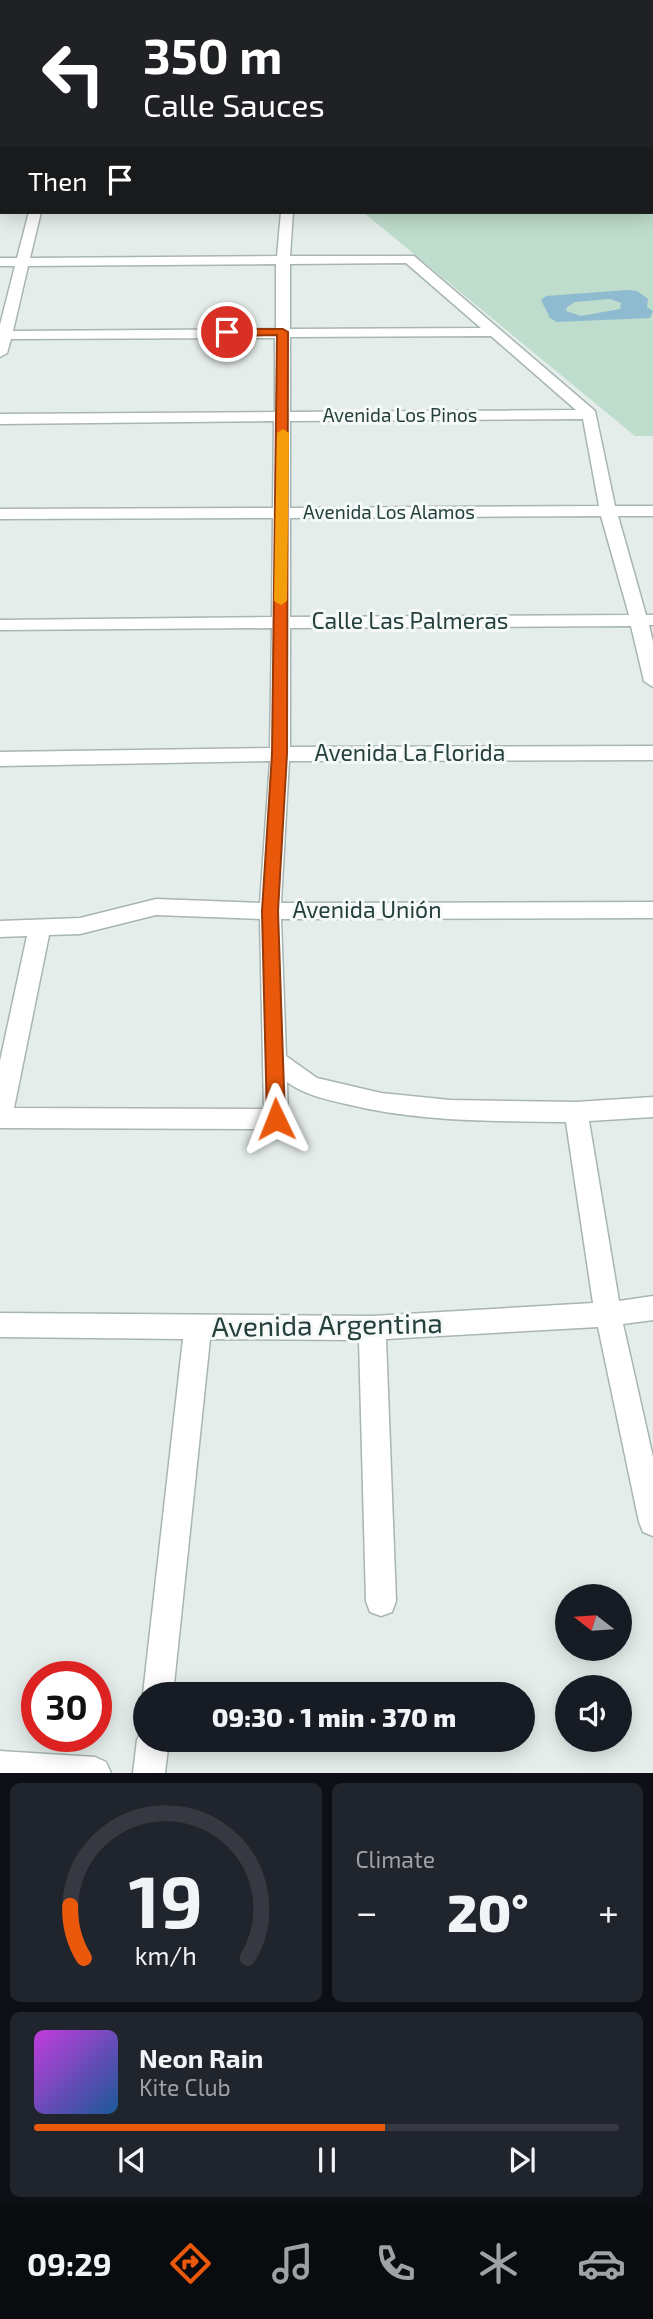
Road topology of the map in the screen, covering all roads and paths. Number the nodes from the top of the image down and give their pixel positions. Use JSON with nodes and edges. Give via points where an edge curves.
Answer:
{"nodes":[{"id":1,"x":34,"y":214,"type":"edge"},
{"id":2,"x":287,"y":214,"type":"edge"},
{"id":3,"x":283,"y":259,"type":"junction"},
{"id":4,"x":0,"y":262,"type":"edge"},
{"id":5,"x":21,"y":262,"type":"junction"},
{"id":6,"x":283,"y":332,"type":"junction"},
{"id":7,"x":495,"y":332,"type":"junction"},
{"id":8,"x":2,"y":335,"type":"edge"},
{"id":9,"x":0,"y":353,"type":"edge"},
{"id":10,"x":590,"y":414,"type":"junction"},
{"id":11,"x":284,"y":415,"type":"junction"},
{"id":12,"x":0,"y":419,"type":"edge"},
{"id":13,"x":608,"y":511,"type":"junction"},
{"id":14,"x":653,"y":511,"type":"edge"},
{"id":15,"x":282,"y":512,"type":"junction"},
{"id":16,"x":0,"y":514,"type":"edge"},
{"id":17,"x":646,"y":620,"type":"edge"},
{"id":18,"x":281,"y":622,"type":"junction"},
{"id":19,"x":0,"y":625,"type":"edge"},
{"id":20,"x":653,"y":681,"type":"edge"},
{"id":21,"x":653,"y":753,"type":"edge"},
{"id":22,"x":280,"y":754,"type":"junction"},
{"id":23,"x":0,"y":759,"type":"edge"},
{"id":24,"x":653,"y":910,"type":"edge"},
{"id":25,"x":270,"y":911,"type":"junction"},
{"id":26,"x":0,"y":929,"type":"edge"},
{"id":27,"x":38,"y":929,"type":"junction"},
{"id":28,"x":274,"y":1060,"type":"junction"},
{"id":29,"x":653,"y":1107,"type":"edge"},
{"id":30,"x":576,"y":1112,"type":"junction"},
{"id":31,"x":0,"y":1117,"type":"edge"},
{"id":32,"x":653,"y":1308,"type":"edge"},
{"id":33,"x":608,"y":1314,"type":"junction"},
{"id":34,"x":0,"y":1325,"type":"edge"},
{"id":35,"x":198,"y":1327,"type":"junction"},
{"id":36,"x":372,"y":1328,"type":"junction"},
{"id":37,"x":653,"y":1522,"type":"edge"},
{"id":38,"x":381,"y":1601,"type":"dead end"},
{"id":39,"x":159,"y":1682,"type":"edge"},
{"id":40,"x":152,"y":1752,"type":"edge"},
{"id":41,"x":0,"y":1767,"type":"edge"},
{"id":42,"x":95,"y":1773,"type":"edge"},
{"id":43,"x":149,"y":1773,"type":"edge"}],
"edges":[{"from":1,"to":5,"type":"street"},
{"from":2,"to":3,"type":"street"},
{"from":3,"to":5,"type":"street"},
{"from":3,"to":6,"type":"street"},
{"from":3,"to":7,"type":"street","via":[[410,259]]},
{"from":4,"to":5,"type":"street"},
{"from":5,"to":8,"type":"street"},
{"from":6,"to":7,"type":"street"},
{"from":6,"to":8,"type":"street"},
{"from":6,"to":11,"type":"street"},
{"from":7,"to":10,"type":"street"},
{"from":8,"to":9,"type":"street"},
{"from":10,"to":11,"type":"street","name":"Avenida Los Pinos"},
{"from":10,"to":13,"type":"street"},
{"from":11,"to":12,"type":"street","name":"Avenida Los Pinos"},
{"from":11,"to":15,"type":"street"},
{"from":13,"to":14,"type":"street","name":"Avenida Los Alamos"},
{"from":13,"to":15,"type":"street","name":"Avenida Los Alamos"},
{"from":13,"to":17,"type":"street"},
{"from":15,"to":16,"type":"street","name":"Avenida Los Alamos"},
{"from":15,"to":18,"type":"street"},
{"from":17,"to":18,"type":"street","name":"Calle Las Palmeras"},
{"from":17,"to":20,"type":"street"},
{"from":18,"to":19,"type":"street","name":"Calle Las Palmeras"},
{"from":18,"to":22,"type":"street"},
{"from":21,"to":22,"type":"street","name":"Avenida La Florida"},
{"from":22,"to":23,"type":"street","name":"Avenida La Florida"},
{"from":22,"to":25,"type":"street"},
{"from":24,"to":25,"type":"street","name":"Avenida Unión"},
{"from":25,"to":27,"type":"street","name":"Avenida Unión","via":[[156,906],[79,926]]},
{"from":25,"to":28,"type":"street"},
{"from":26,"to":27,"type":"street","name":"Avenida Unión"},
{"from":27,"to":31,"type":"street"},
{"from":28,"to":30,"type":"street","via":[[310,1086],[381,1102],[450,1110]]},
{"from":28,"to":31,"type":"street","via":[[276,1119]]},
{"from":29,"to":30,"type":"street"},
{"from":30,"to":33,"type":"street"},
{"from":32,"to":33,"type":"street","name":"Avenida Argentina"},
{"from":33,"to":36,"type":"street","name":"Avenida Argentina"},
{"from":33,"to":37,"type":"street"},
{"from":34,"to":35,"type":"street","name":"Avenida Argentina"},
{"from":35,"to":36,"type":"street","name":"Avenida Argentina"},
{"from":35,"to":39,"type":"street"},
{"from":36,"to":38,"type":"street"},
{"from":40,"to":43,"type":"street"},
{"from":41,"to":42,"type":"street"}]}
